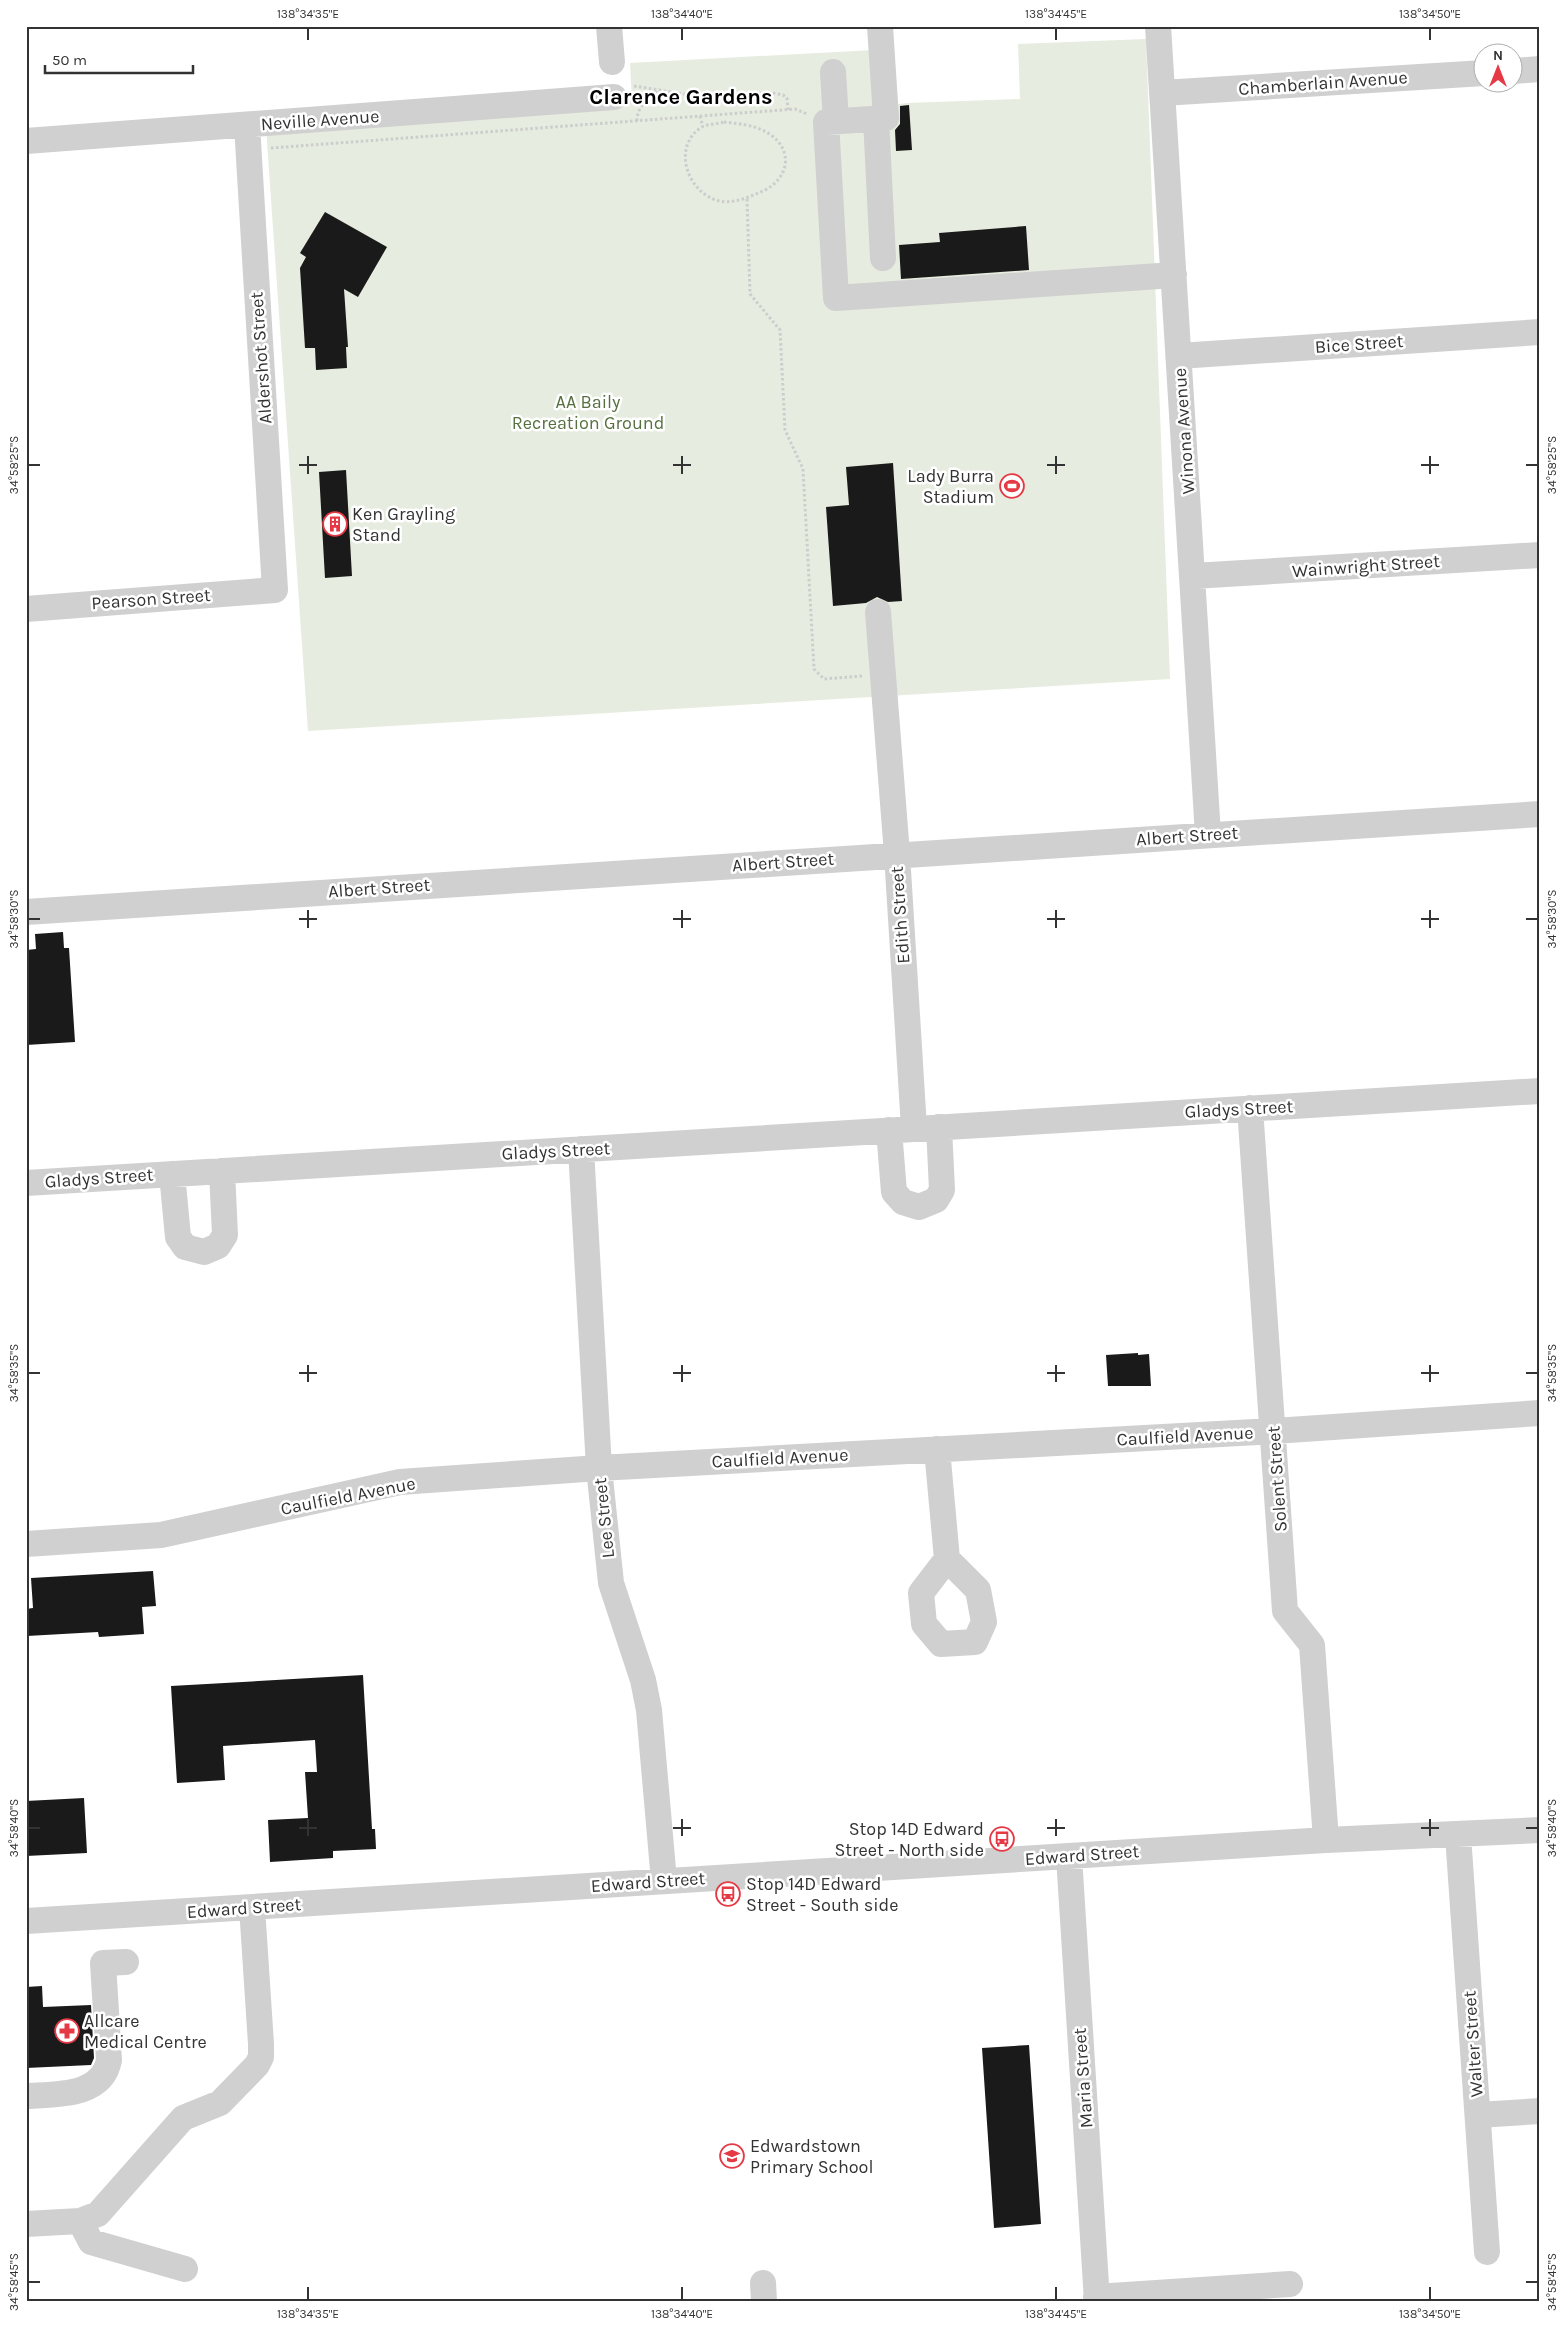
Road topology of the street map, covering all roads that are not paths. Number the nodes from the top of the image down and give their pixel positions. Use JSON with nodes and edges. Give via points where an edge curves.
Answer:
{"nodes":[{"id":1,"x":609,"y":26,"type":"edge"},
{"id":2,"x":1158,"y":26,"type":"edge"},
{"id":3,"x":881,"y":38,"type":"edge"},
{"id":4,"x":612,"y":62,"type":"dead end"},
{"id":5,"x":1540,"y":69,"type":"edge"},
{"id":6,"x":1524,"y":70,"type":"edge"},
{"id":7,"x":833,"y":72,"type":"dead end"},
{"id":8,"x":1474,"y":74,"type":"edge"},
{"id":9,"x":621,"y":92,"type":"road end"},
{"id":10,"x":1162,"y":93,"type":"junction"},
{"id":11,"x":876,"y":119,"type":"junction"},
{"id":12,"x":831,"y":121,"type":"junction"},
{"id":13,"x":247,"y":138,"type":"junction"},
{"id":14,"x":26,"y":141,"type":"edge"},
{"id":15,"x":883,"y":258,"type":"dead end"},
{"id":16,"x":1174,"y":275,"type":"junction"},
{"id":17,"x":1540,"y":332,"type":"edge"},
{"id":18,"x":1179,"y":356,"type":"junction"},
{"id":19,"x":1540,"y":555,"type":"edge"},
{"id":20,"x":1193,"y":576,"type":"junction"},
{"id":21,"x":275,"y":590,"type":"joint"},
{"id":22,"x":26,"y":609,"type":"edge"},
{"id":23,"x":878,"y":612,"type":"dead end"},
{"id":24,"x":1540,"y":814,"type":"edge"},
{"id":25,"x":1208,"y":835,"type":"junction"},
{"id":26,"x":897,"y":854,"type":"junction"},
{"id":27,"x":26,"y":912,"type":"edge"},
{"id":28,"x":1540,"y":1091,"type":"edge"},
{"id":29,"x":1250,"y":1108,"type":"junction"},
{"id":30,"x":914,"y":1129,"type":"junction"},
{"id":31,"x":581,"y":1149,"type":"junction"},
{"id":32,"x":222,"y":1171,"type":"junction"},
{"id":33,"x":172,"y":1174,"type":"junction"},
{"id":34,"x":26,"y":1183,"type":"edge"},
{"id":35,"x":1540,"y":1413,"type":"edge"},
{"id":36,"x":1274,"y":1431,"type":"junction"},
{"id":37,"x":937,"y":1449,"type":"junction"},
{"id":38,"x":599,"y":1468,"type":"junction"},
{"id":39,"x":26,"y":1544,"type":"edge"},
{"id":40,"x":947,"y":1559,"type":"dead end"},
{"id":41,"x":1540,"y":1830,"type":"edge"},
{"id":42,"x":1458,"y":1835,"type":"junction"},
{"id":43,"x":1326,"y":1840,"type":"junction"},
{"id":44,"x":1069,"y":1856,"type":"junction"},
{"id":45,"x":664,"y":1881,"type":"junction"},
{"id":46,"x":252,"y":1907,"type":"junction"},
{"id":47,"x":26,"y":1921,"type":"edge"},
{"id":48,"x":126,"y":1962,"type":"dead end"},
{"id":49,"x":26,"y":2096,"type":"edge"},
{"id":50,"x":1540,"y":2111,"type":"edge"},
{"id":51,"x":1478,"y":2115,"type":"junction"},
{"id":52,"x":80,"y":2221,"type":"junction"},
{"id":53,"x":26,"y":2224,"type":"edge"},
{"id":54,"x":1487,"y":2252,"type":"dead end"},
{"id":55,"x":184,"y":2269,"type":"dead end"},
{"id":56,"x":1290,"y":2284,"type":"dead end"},
{"id":57,"x":1096,"y":2299,"type":"edge"}],
"edges":[{"from":1,"to":4,"type":"street"},
{"from":2,"to":10,"type":"street","name":"Winona Avenue"},
{"from":3,"to":11,"type":"street","via":[[886,118]]},
{"from":5,"to":6,"type":"street"},
{"from":7,"to":12,"type":"street"},
{"from":8,"to":10,"type":"street","name":"Chamberlain Avenue"},
{"from":9,"to":13,"type":"street","name":"Neville Avenue"},
{"from":10,"to":16,"type":"street","name":"Winona Avenue"},
{"from":11,"to":12,"type":"street"},
{"from":11,"to":15,"type":"street"},
{"from":12,"to":16,"type":"street","via":[[836,298]]},
{"from":13,"to":14,"type":"street","name":"Neville Avenue"},
{"from":13,"to":21,"type":"street","name":"Aldershot Street"},
{"from":16,"to":18,"type":"street","name":"Winona Avenue"},
{"from":17,"to":18,"type":"street","name":"Bice Street"},
{"from":18,"to":20,"type":"street","name":"Winona Avenue"},
{"from":19,"to":20,"type":"street","name":"Wainwright Street"},
{"from":20,"to":25,"type":"street","name":"Winona Avenue"},
{"from":21,"to":22,"type":"street","name":"Pearson Street"},
{"from":23,"to":26,"type":"street","name":"Edith Street"},
{"from":24,"to":25,"type":"street","name":"Albert Street"},
{"from":25,"to":26,"type":"street","name":"Albert Street"},
{"from":26,"to":27,"type":"street","name":"Albert Street"},
{"from":26,"to":30,"type":"street","name":"Edith Street"},
{"from":28,"to":29,"type":"street","name":"Gladys Street"},
{"from":29,"to":30,"type":"street","name":"Gladys Street"},
{"from":29,"to":36,"type":"street","name":"Solent Street"},
{"from":30,"to":31,"type":"street","name":"Gladys Street"},
{"from":31,"to":32,"type":"street","name":"Gladys Street"},
{"from":31,"to":38,"type":"street","name":"Lee Street"},
{"from":32,"to":33,"type":"street","name":"Gladys Street"},
{"from":32,"to":33,"type":"street","name":"Gladys Street","via":[[226,1235],[218,1246],[204,1252],[185,1248],[178,1237]]},
{"from":33,"to":34,"type":"street","name":"Gladys Street"},
{"from":35,"to":36,"type":"street","name":"Caulfield Avenue"},
{"from":36,"to":37,"type":"street","name":"Caulfield Avenue"},
{"from":36,"to":43,"type":"street","name":"Solent Street","via":[[1285,1611],[1312,1644]]},
{"from":37,"to":38,"type":"street","name":"Caulfield Avenue"},
{"from":37,"to":40,"type":"street"},
{"from":38,"to":39,"type":"street","name":"Caulfield Avenue","via":[[400,1482],[161,1535]]},
{"from":38,"to":45,"type":"street","name":"Lee Street","via":[[611,1583],[643,1680],[649,1710]]},
{"from":41,"to":42,"type":"street","name":"Edward Street"},
{"from":42,"to":43,"type":"street","name":"Edward Street"},
{"from":42,"to":51,"type":"street","name":"Walter Street"},
{"from":43,"to":44,"type":"street","name":"Edward Street"},
{"from":44,"to":45,"type":"street","name":"Edward Street"},
{"from":44,"to":57,"type":"street","name":"Maria Street"},
{"from":45,"to":46,"type":"street","name":"Edward Street"},
{"from":46,"to":47,"type":"street","name":"Edward Street"},
{"from":46,"to":52,"type":"street","via":[[261,2057],[220,2103],[183,2118],[98,2214]]},
{"from":48,"to":49,"type":"street","via":[[103,1963],[108,2069],[89,2087],[69,2093]]},
{"from":50,"to":51,"type":"street"},
{"from":51,"to":54,"type":"street","name":"Walter Street"},
{"from":52,"to":53,"type":"street"},
{"from":52,"to":55,"type":"street","via":[[91,2242]]},
{"from":56,"to":57,"type":"street"}]}
